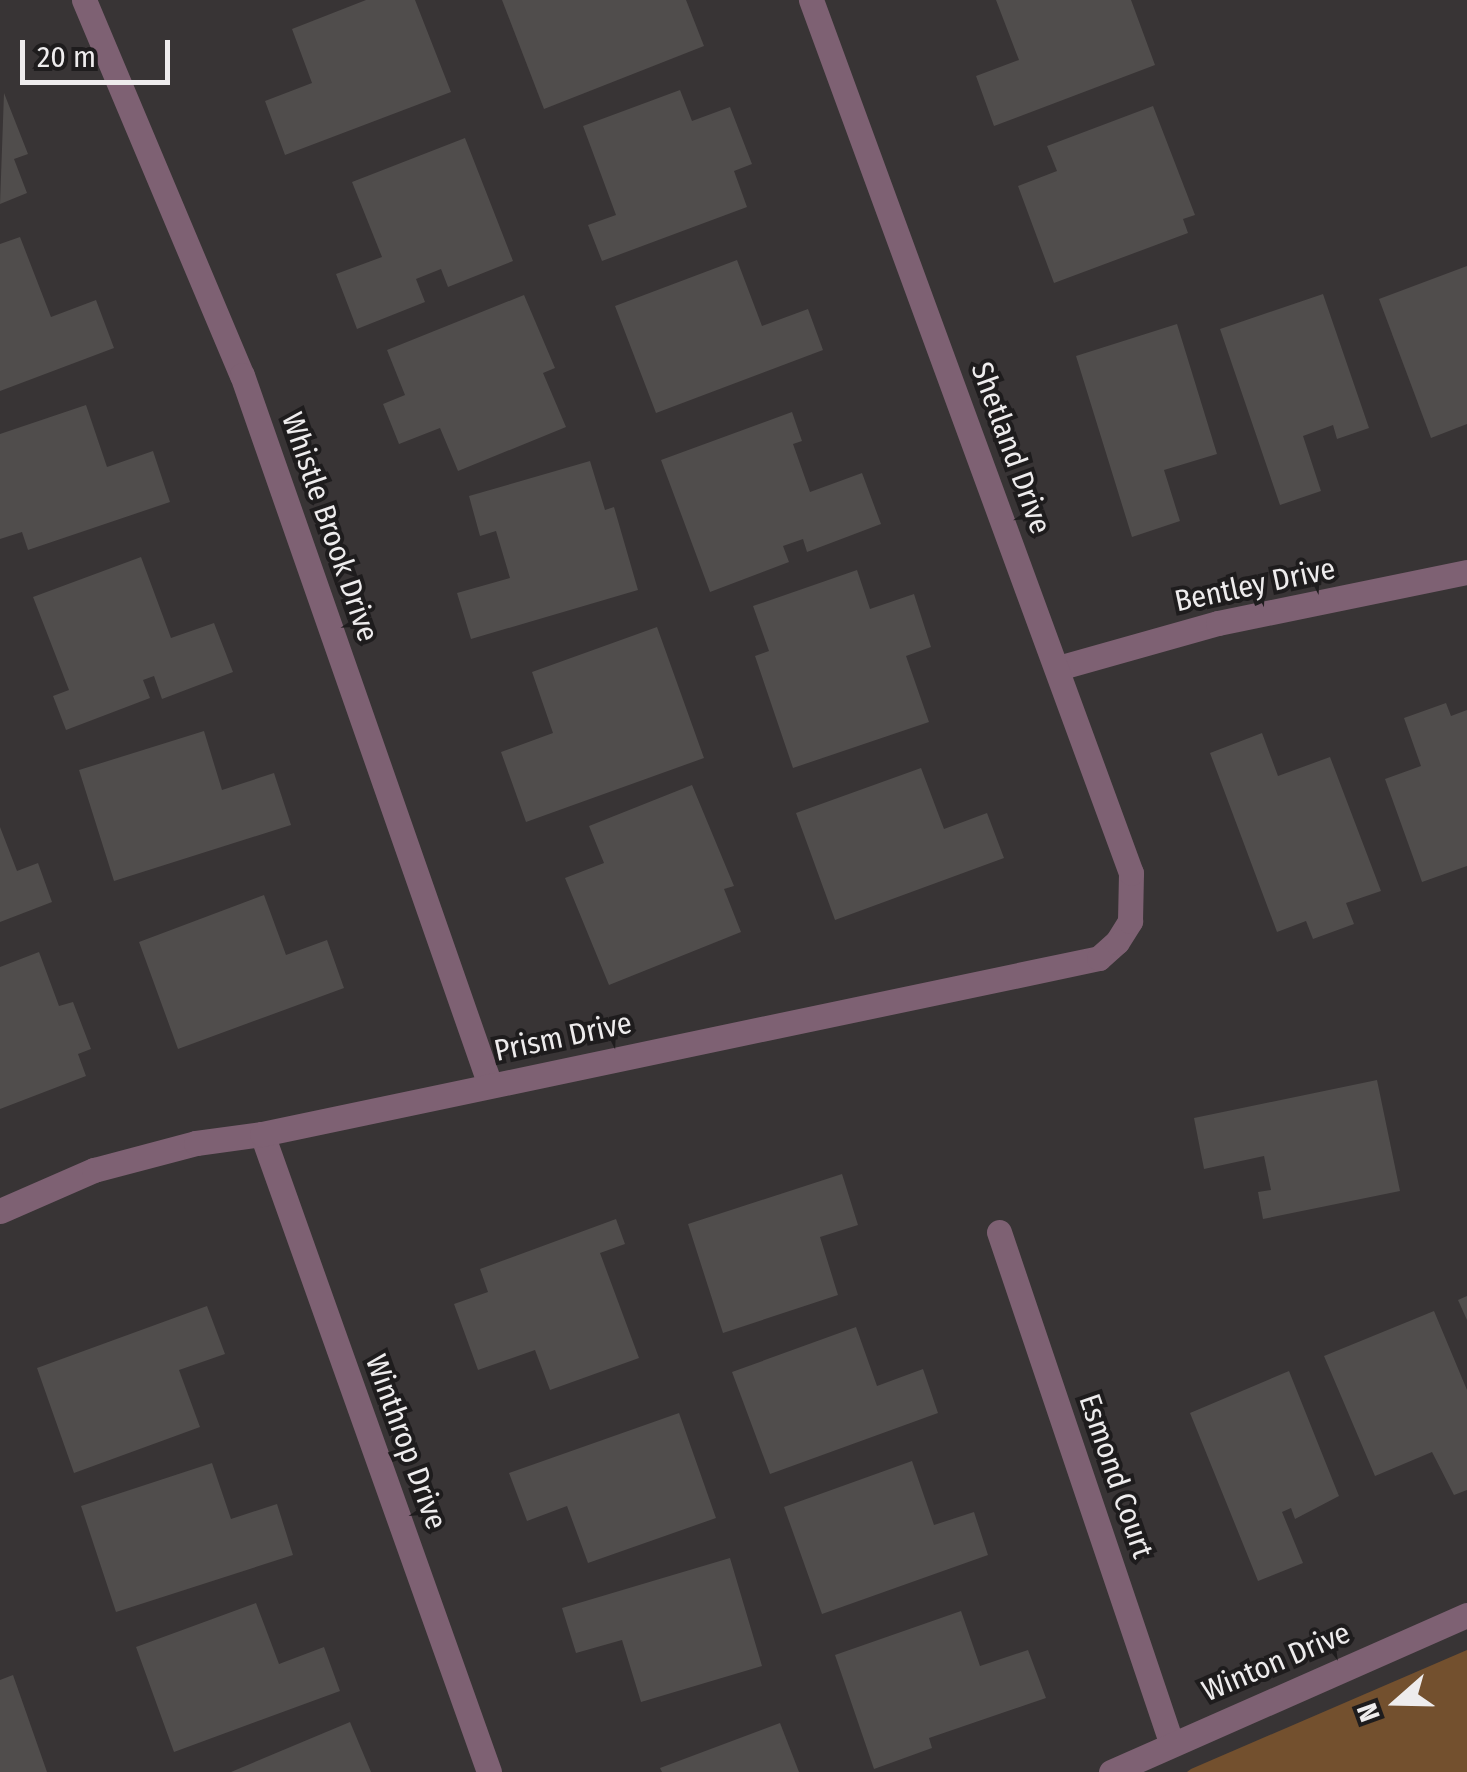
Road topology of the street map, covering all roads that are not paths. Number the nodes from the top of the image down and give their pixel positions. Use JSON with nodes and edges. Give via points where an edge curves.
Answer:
{"nodes":[{"id":1,"x":84,"y":0,"type":"edge"},
{"id":2,"x":810,"y":0,"type":"edge"},
{"id":3,"x":1467,"y":572,"type":"edge"},
{"id":4,"x":1058,"y":668,"type":"junction"},
{"id":5,"x":1130,"y":921,"type":"joint"},
{"id":6,"x":490,"y":1086,"type":"junction"},
{"id":7,"x":262,"y":1134,"type":"junction"},
{"id":8,"x":0,"y":1211,"type":"edge"},
{"id":9,"x":999,"y":1232,"type":"dead end"},
{"id":10,"x":1467,"y":1615,"type":"edge"},
{"id":11,"x":1172,"y":1742,"type":"junction"},
{"id":12,"x":489,"y":1772,"type":"edge"},
{"id":13,"x":1111,"y":1772,"type":"edge"}],
"edges":[{"from":1,"to":6,"type":"street","name":"Whistle Brook Drive","via":[[242,375]]},
{"from":2,"to":4,"type":"street","name":"Shetland Drive"},
{"from":3,"to":4,"type":"street","name":"Bentley Drive","via":[[1218,623]]},
{"from":4,"to":5,"type":"street","name":"Shetland Drive","via":[[1131,873]]},
{"from":5,"to":6,"type":"street","name":"Prism Drive","via":[[1099,958]]},
{"from":6,"to":7,"type":"street","name":"Prism Drive"},
{"from":7,"to":8,"type":"street","name":"Prism Drive","via":[[196,1142],[94,1170]]},
{"from":7,"to":12,"type":"street","name":"Winthrop Drive"},
{"from":9,"to":11,"type":"street","name":"Esmond Court"},
{"from":10,"to":11,"type":"street","name":"Winton Drive"},
{"from":11,"to":13,"type":"street","name":"Winton Drive"}]}
